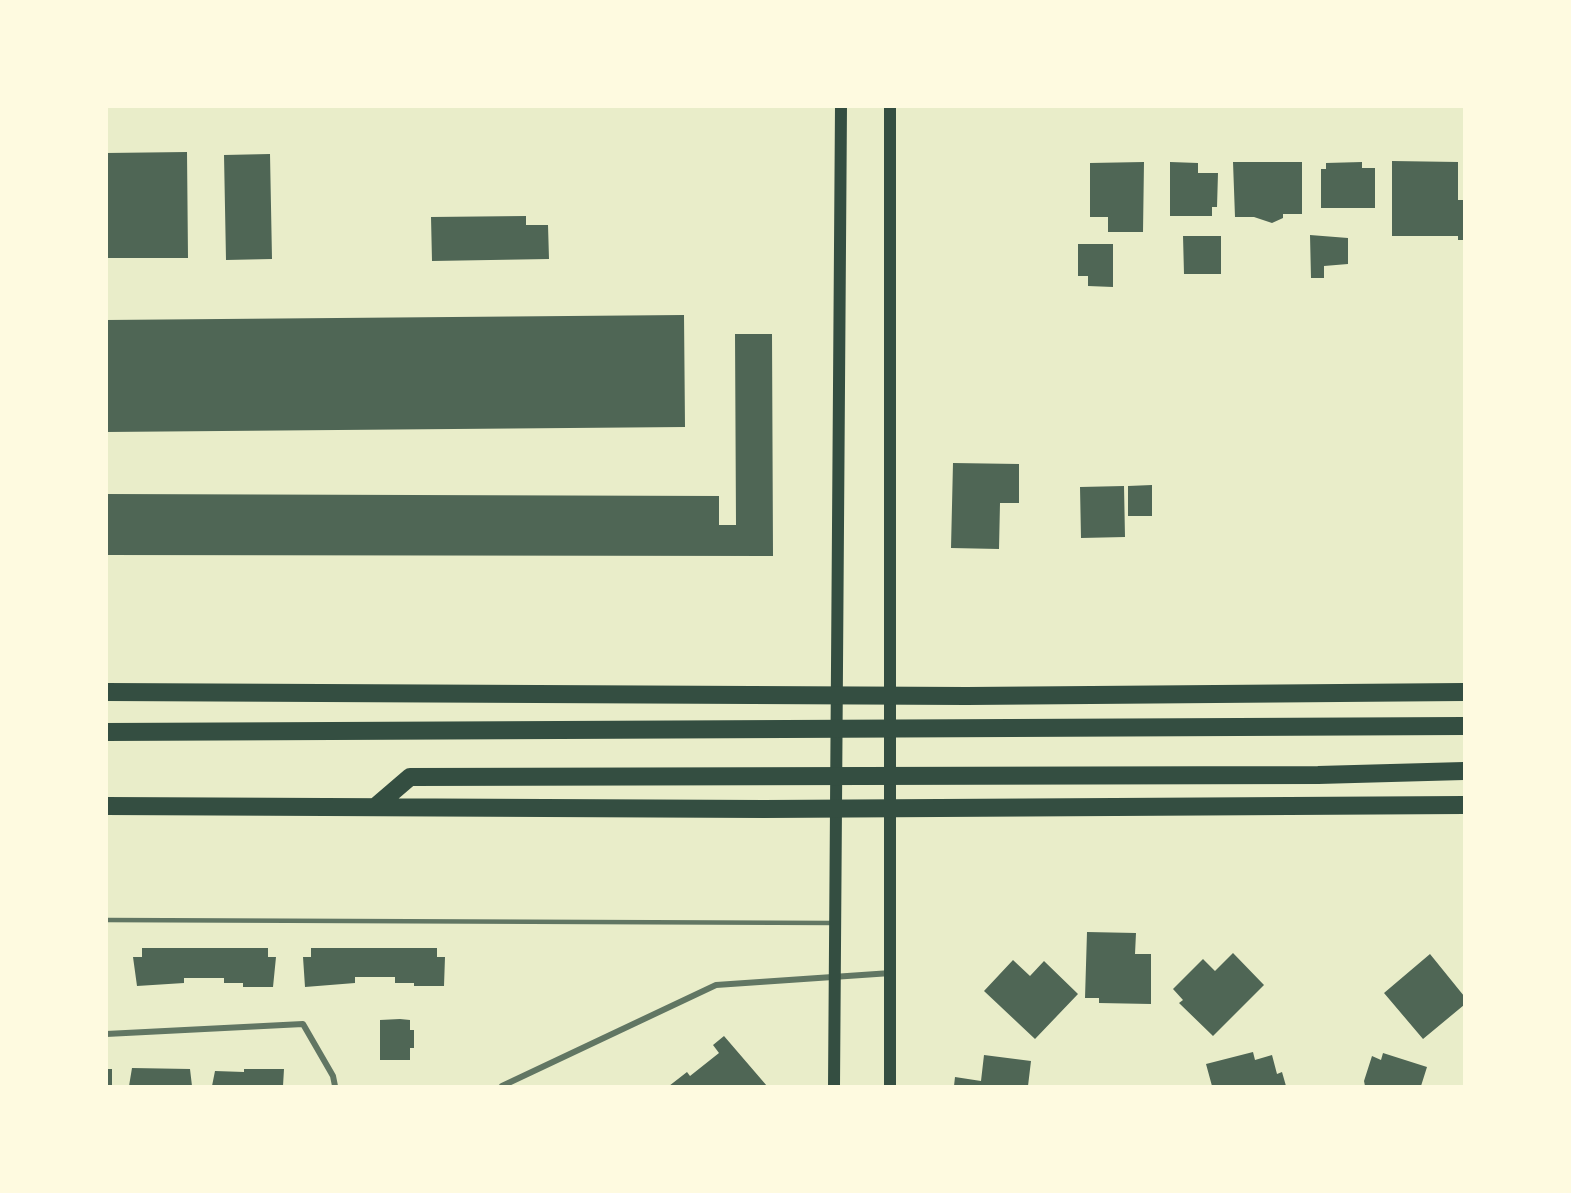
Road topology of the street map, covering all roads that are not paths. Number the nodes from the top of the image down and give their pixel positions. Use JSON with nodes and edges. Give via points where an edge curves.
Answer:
{"nodes":[{"id":1,"x":841,"y":106,"type":"edge"},
{"id":2,"x":890,"y":106,"type":"edge"},
{"id":3,"x":106,"y":692,"type":"edge"},
{"id":4,"x":1464,"y":692,"type":"edge"},
{"id":5,"x":1464,"y":726,"type":"edge"},
{"id":6,"x":106,"y":732,"type":"edge"},
{"id":7,"x":1464,"y":771,"type":"edge"},
{"id":8,"x":1464,"y":805,"type":"edge"},
{"id":9,"x":106,"y":806,"type":"edge"},
{"id":10,"x":375,"y":807,"type":"junction"},
{"id":11,"x":106,"y":920,"type":"edge"},
{"id":12,"x":834,"y":923,"type":"junction"},
{"id":13,"x":891,"y":973,"type":"junction"},
{"id":14,"x":834,"y":977,"type":"junction"},
{"id":15,"x":106,"y":1034,"type":"edge"},
{"id":16,"x":335,"y":1086,"type":"edge"},
{"id":17,"x":502,"y":1086,"type":"edge"},
{"id":18,"x":834,"y":1086,"type":"edge"},
{"id":19,"x":890,"y":1086,"type":"edge"}],
"edges":[{"from":1,"to":12,"type":"main road"},
{"from":2,"to":13,"type":"main road"},
{"from":3,"to":4,"type":"highway","via":[[967,696]]},
{"from":5,"to":6,"type":"highway"},
{"from":7,"to":10,"type":"highway","via":[[410,777]]},
{"from":8,"to":10,"type":"highway"},
{"from":9,"to":10,"type":"highway"},
{"from":11,"to":12,"type":"lane"},
{"from":12,"to":14,"type":"main road"},
{"from":13,"to":14,"type":"street"},
{"from":13,"to":19,"type":"main road"},
{"from":14,"to":17,"type":"street","via":[[716,985]]},
{"from":14,"to":18,"type":"main road"},
{"from":15,"to":16,"type":"street","via":[[303,1024]]}]}
